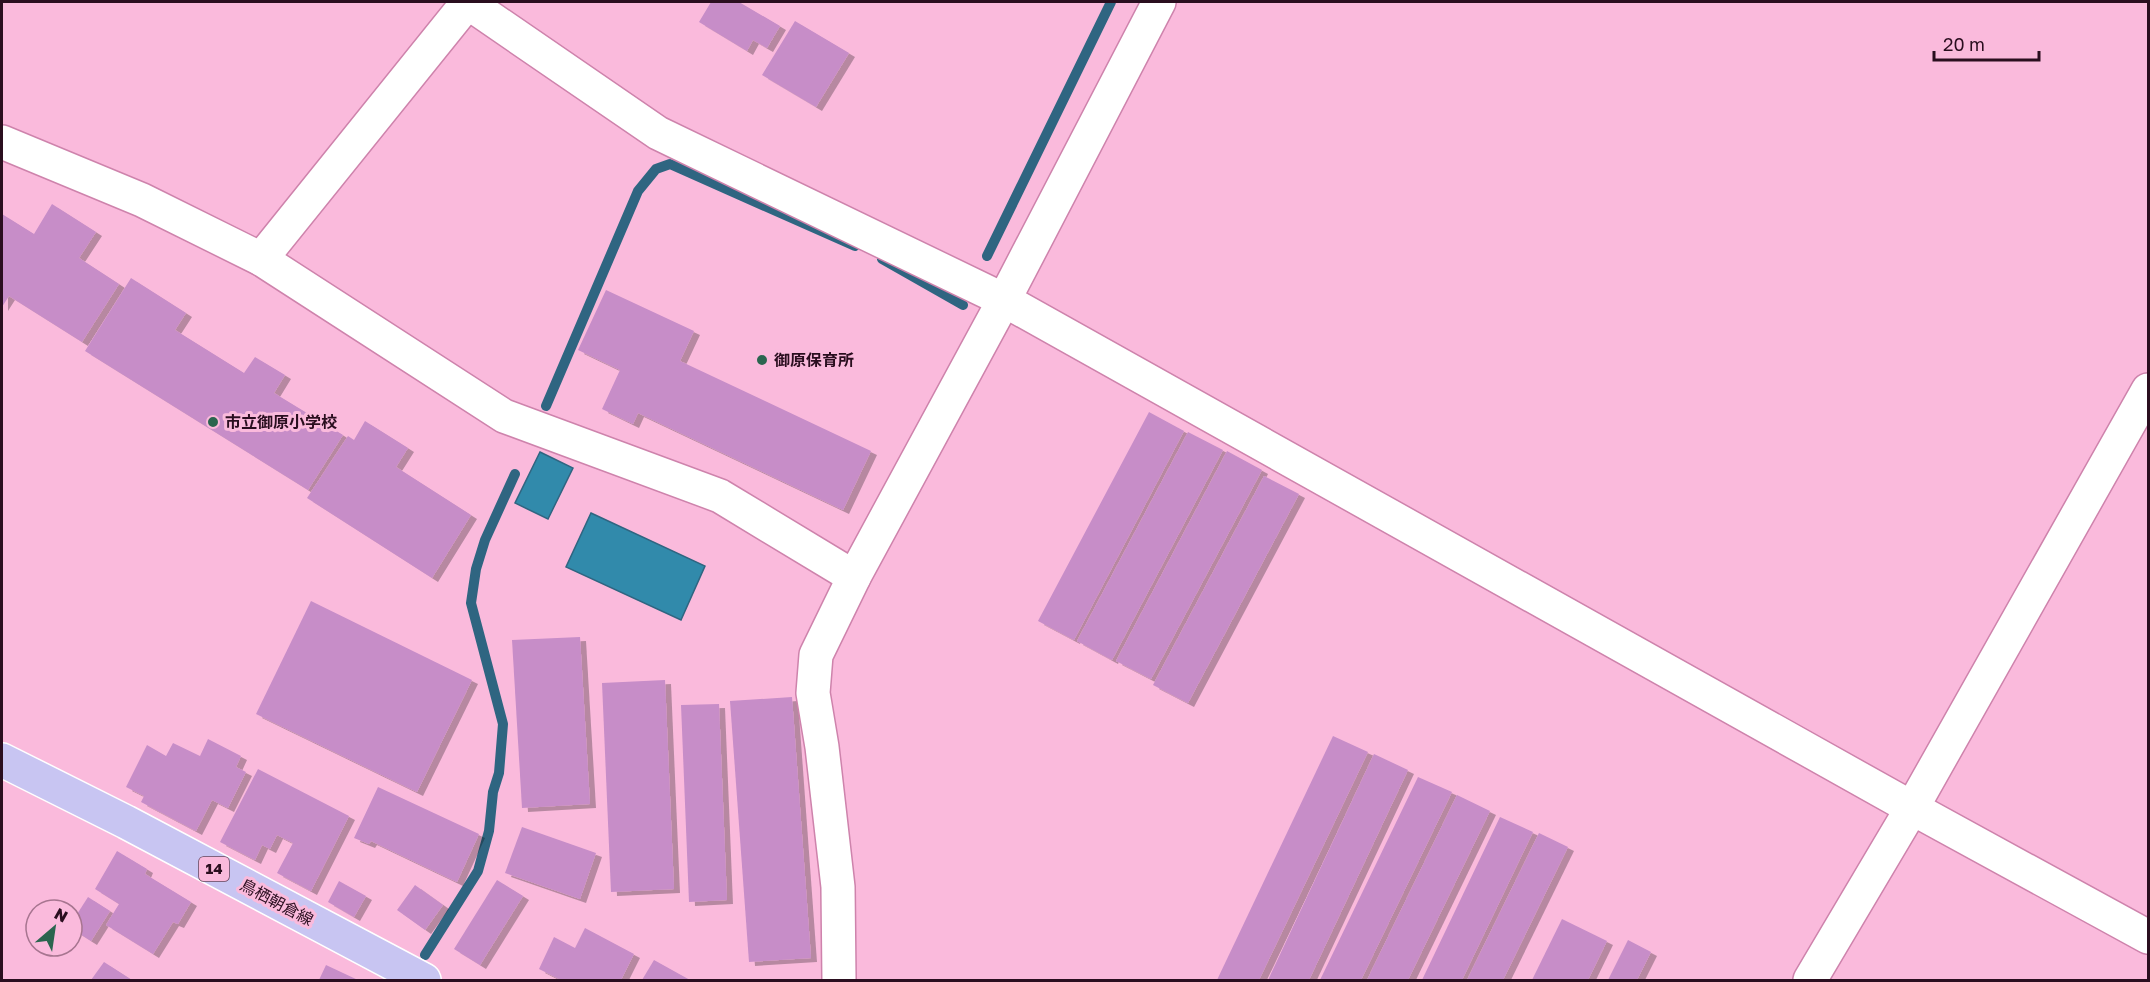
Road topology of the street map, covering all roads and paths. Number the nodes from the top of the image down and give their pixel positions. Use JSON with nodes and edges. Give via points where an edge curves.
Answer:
{"nodes":[{"id":1,"x":468,"y":2,"type":"edge"},
{"id":2,"x":1159,"y":2,"type":"edge"},
{"id":3,"x":2,"y":142,"type":"edge"},
{"id":4,"x":261,"y":259,"type":"junction"},
{"id":5,"x":1004,"y":300,"type":"junction"},
{"id":6,"x":2148,"y":390,"type":"edge"},
{"id":7,"x":854,"y":576,"type":"junction"},
{"id":8,"x":2,"y":760,"type":"edge"},
{"id":9,"x":1912,"y":808,"type":"junction"},
{"id":10,"x":2148,"y":937,"type":"edge"},
{"id":11,"x":424,"y":981,"type":"edge"},
{"id":12,"x":839,"y":981,"type":"edge"},
{"id":13,"x":1810,"y":981,"type":"edge"}],
"edges":[{"from":1,"to":4,"type":"street"},
{"from":1,"to":5,"type":"street","via":[[658,134]]},
{"from":2,"to":5,"type":"street"},
{"from":3,"to":4,"type":"street","via":[[142,200]]},
{"from":4,"to":7,"type":"street","via":[[504,416],[720,496]]},
{"from":5,"to":7,"type":"street"},
{"from":5,"to":9,"type":"street"},
{"from":6,"to":9,"type":"street"},
{"from":7,"to":12,"type":"street","via":[[816,656],[813,693],[838,887]]},
{"from":8,"to":11,"type":"main road","name":"鳥栖朝倉線","number":"14"},
{"from":9,"to":10,"type":"street"},
{"from":9,"to":13,"type":"street"}]}
